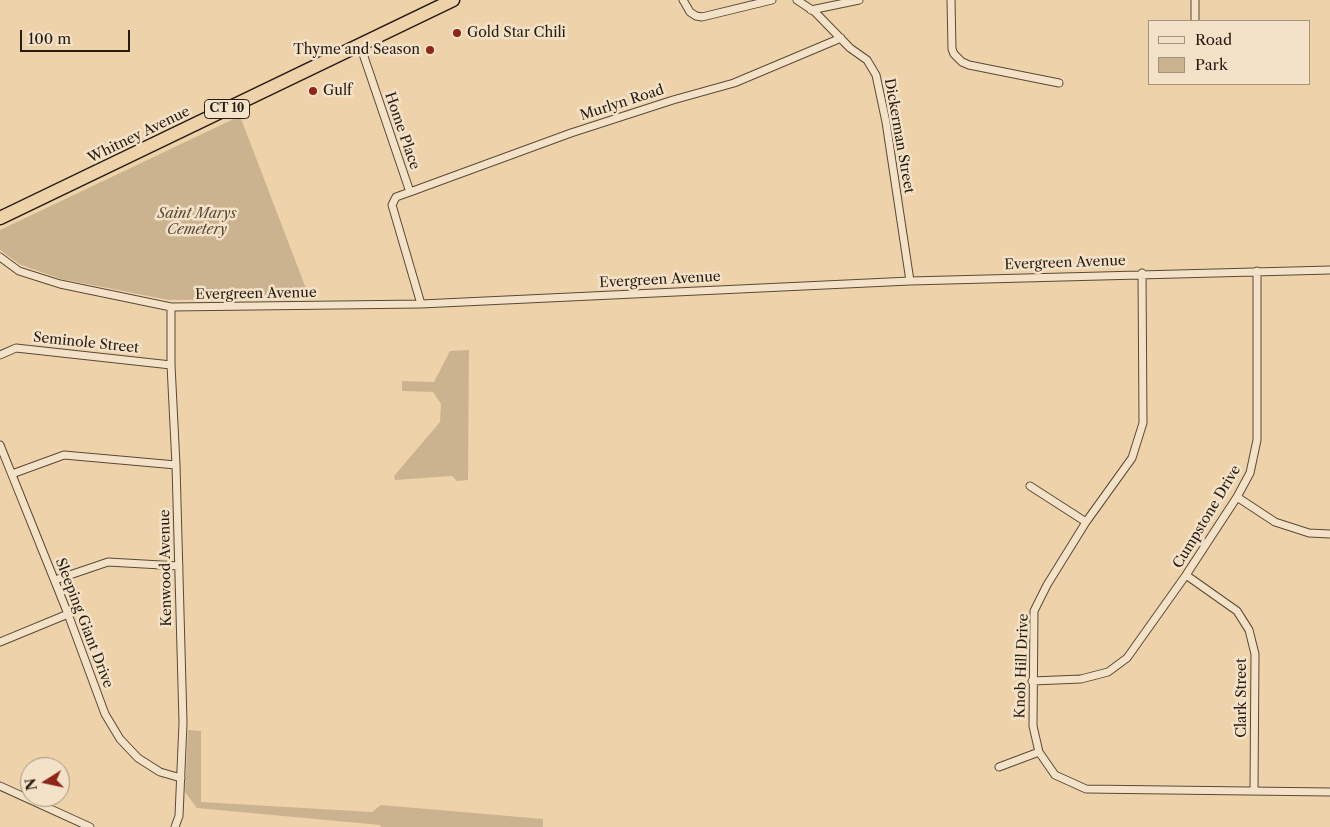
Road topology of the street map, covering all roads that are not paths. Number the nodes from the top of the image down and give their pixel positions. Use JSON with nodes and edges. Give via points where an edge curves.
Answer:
{"nodes":[{"id":1,"x":453,"y":0,"type":"edge"},
{"id":2,"x":683,"y":0,"type":"edge"},
{"id":3,"x":772,"y":0,"type":"edge"},
{"id":4,"x":797,"y":0,"type":"edge"},
{"id":5,"x":859,"y":0,"type":"edge"},
{"id":6,"x":951,"y":0,"type":"edge"},
{"id":7,"x":1195,"y":0,"type":"edge"},
{"id":8,"x":812,"y":10,"type":"junction"},
{"id":9,"x":1195,"y":18,"type":"dead end"},
{"id":10,"x":841,"y":38,"type":"junction"},
{"id":11,"x":360,"y":45,"type":"junction"},
{"id":12,"x":1059,"y":83,"type":"dead end"},
{"id":13,"x":410,"y":192,"type":"junction"},
{"id":14,"x":0,"y":218,"type":"edge"},
{"id":15,"x":0,"y":257,"type":"edge"},
{"id":16,"x":1330,"y":270,"type":"edge"},
{"id":17,"x":1257,"y":271,"type":"junction"},
{"id":18,"x":1142,"y":273,"type":"junction"},
{"id":19,"x":910,"y":281,"type":"junction"},
{"id":20,"x":422,"y":304,"type":"junction"},
{"id":21,"x":171,"y":307,"type":"junction"},
{"id":22,"x":0,"y":354,"type":"edge"},
{"id":23,"x":171,"y":365,"type":"junction"},
{"id":24,"x":0,"y":446,"type":"edge"},
{"id":25,"x":176,"y":465,"type":"junction"},
{"id":26,"x":12,"y":474,"type":"junction"},
{"id":27,"x":1030,"y":486,"type":"dead end"},
{"id":28,"x":1237,"y":497,"type":"junction"},
{"id":29,"x":1086,"y":522,"type":"junction"},
{"id":30,"x":1330,"y":534,"type":"edge"},
{"id":31,"x":179,"y":566,"type":"junction"},
{"id":32,"x":1186,"y":575,"type":"junction"},
{"id":33,"x":55,"y":580,"type":"junction"},
{"id":34,"x":68,"y":614,"type":"junction"},
{"id":35,"x":0,"y":642,"type":"edge"},
{"id":36,"x":1032,"y":681,"type":"junction"},
{"id":37,"x":1039,"y":752,"type":"junction"},
{"id":38,"x":999,"y":767,"type":"dead end"},
{"id":39,"x":180,"y":778,"type":"junction"},
{"id":40,"x":0,"y":786,"type":"edge"},
{"id":41,"x":1254,"y":791,"type":"junction"},
{"id":42,"x":1330,"y":792,"type":"edge"},
{"id":43,"x":90,"y":827,"type":"edge"},
{"id":44,"x":175,"y":827,"type":"edge"}],
"edges":[{"from":1,"to":11,"type":"highway","name":"Whitney Avenue","number":"CT 10"},
{"from":2,"to":3,"type":"street","via":[[690,12],[702,18]]},
{"from":4,"to":8,"type":"street","name":"Dickerman Street"},
{"from":5,"to":8,"type":"street"},
{"from":6,"to":12,"type":"street","via":[[952,50],[962,62]]},
{"from":7,"to":9,"type":"street"},
{"from":8,"to":10,"type":"street","name":"Dickerman Street"},
{"from":10,"to":13,"type":"street","name":"Murlyn Road","via":[[734,83],[571,133]]},
{"from":10,"to":19,"type":"street","name":"Dickerman Street","via":[[869,62],[878,81]]},
{"from":11,"to":13,"type":"street","name":"Home Place"},
{"from":11,"to":14,"type":"highway","name":"Whitney Avenue","number":"CT 10"},
{"from":13,"to":20,"type":"street","name":"Home Place","via":[[396,197],[392,205]]},
{"from":15,"to":21,"type":"street","name":"Evergreen Avenue","via":[[19,271],[60,284]]},
{"from":16,"to":17,"type":"street","name":"Evergreen Avenue"},
{"from":17,"to":18,"type":"street","name":"Evergreen Avenue"},
{"from":17,"to":28,"type":"street","name":"Cumpstone Drive","via":[[1257,440],[1250,474]]},
{"from":18,"to":19,"type":"street","name":"Evergreen Avenue"},
{"from":18,"to":29,"type":"street","name":"Knob Hill Drive","via":[[1143,423],[1132,458]]},
{"from":19,"to":20,"type":"street","name":"Evergreen Avenue"},
{"from":20,"to":21,"type":"street","name":"Evergreen Avenue"},
{"from":21,"to":23,"type":"street","name":"Kenwood Avenue"},
{"from":22,"to":23,"type":"street","name":"Seminole Street","via":[[16,348]]},
{"from":23,"to":25,"type":"street","name":"Kenwood Avenue"},
{"from":24,"to":26,"type":"street","name":"Sleeping Giant Drive"},
{"from":25,"to":26,"type":"street","via":[[64,455]]},
{"from":25,"to":31,"type":"street","name":"Kenwood Avenue"},
{"from":26,"to":33,"type":"street","name":"Sleeping Giant Drive"},
{"from":27,"to":29,"type":"street"},
{"from":28,"to":30,"type":"street","via":[[1275,522],[1309,533]]},
{"from":28,"to":32,"type":"street","name":"Cumpstone Drive"},
{"from":29,"to":36,"type":"street","name":"Knob Hill Drive","via":[[1034,611]]},
{"from":31,"to":33,"type":"street","via":[[108,562]]},
{"from":31,"to":39,"type":"street","name":"Kenwood Avenue"},
{"from":32,"to":36,"type":"street","name":"Cumpstone Drive","via":[[1127,658],[1108,672],[1081,679]]},
{"from":32,"to":41,"type":"street","name":"Clark Street","via":[[1237,611],[1249,630],[1256,654]]},
{"from":33,"to":34,"type":"street","name":"Sleeping Giant Drive"},
{"from":34,"to":35,"type":"street"},
{"from":34,"to":39,"type":"street","name":"Sleeping Giant Drive","via":[[105,714],[120,739],[138,758],[160,772]]},
{"from":36,"to":37,"type":"street","name":"Knob Hill Drive","via":[[1033,726]]},
{"from":37,"to":38,"type":"street"},
{"from":37,"to":41,"type":"street","name":"Knob Hill Drive","via":[[1056,775],[1086,789]]},
{"from":39,"to":44,"type":"street","name":"Kenwood Avenue","via":[[179,816]]},
{"from":40,"to":43,"type":"street"},
{"from":41,"to":42,"type":"street","name":"Knob Hill Drive"}]}
